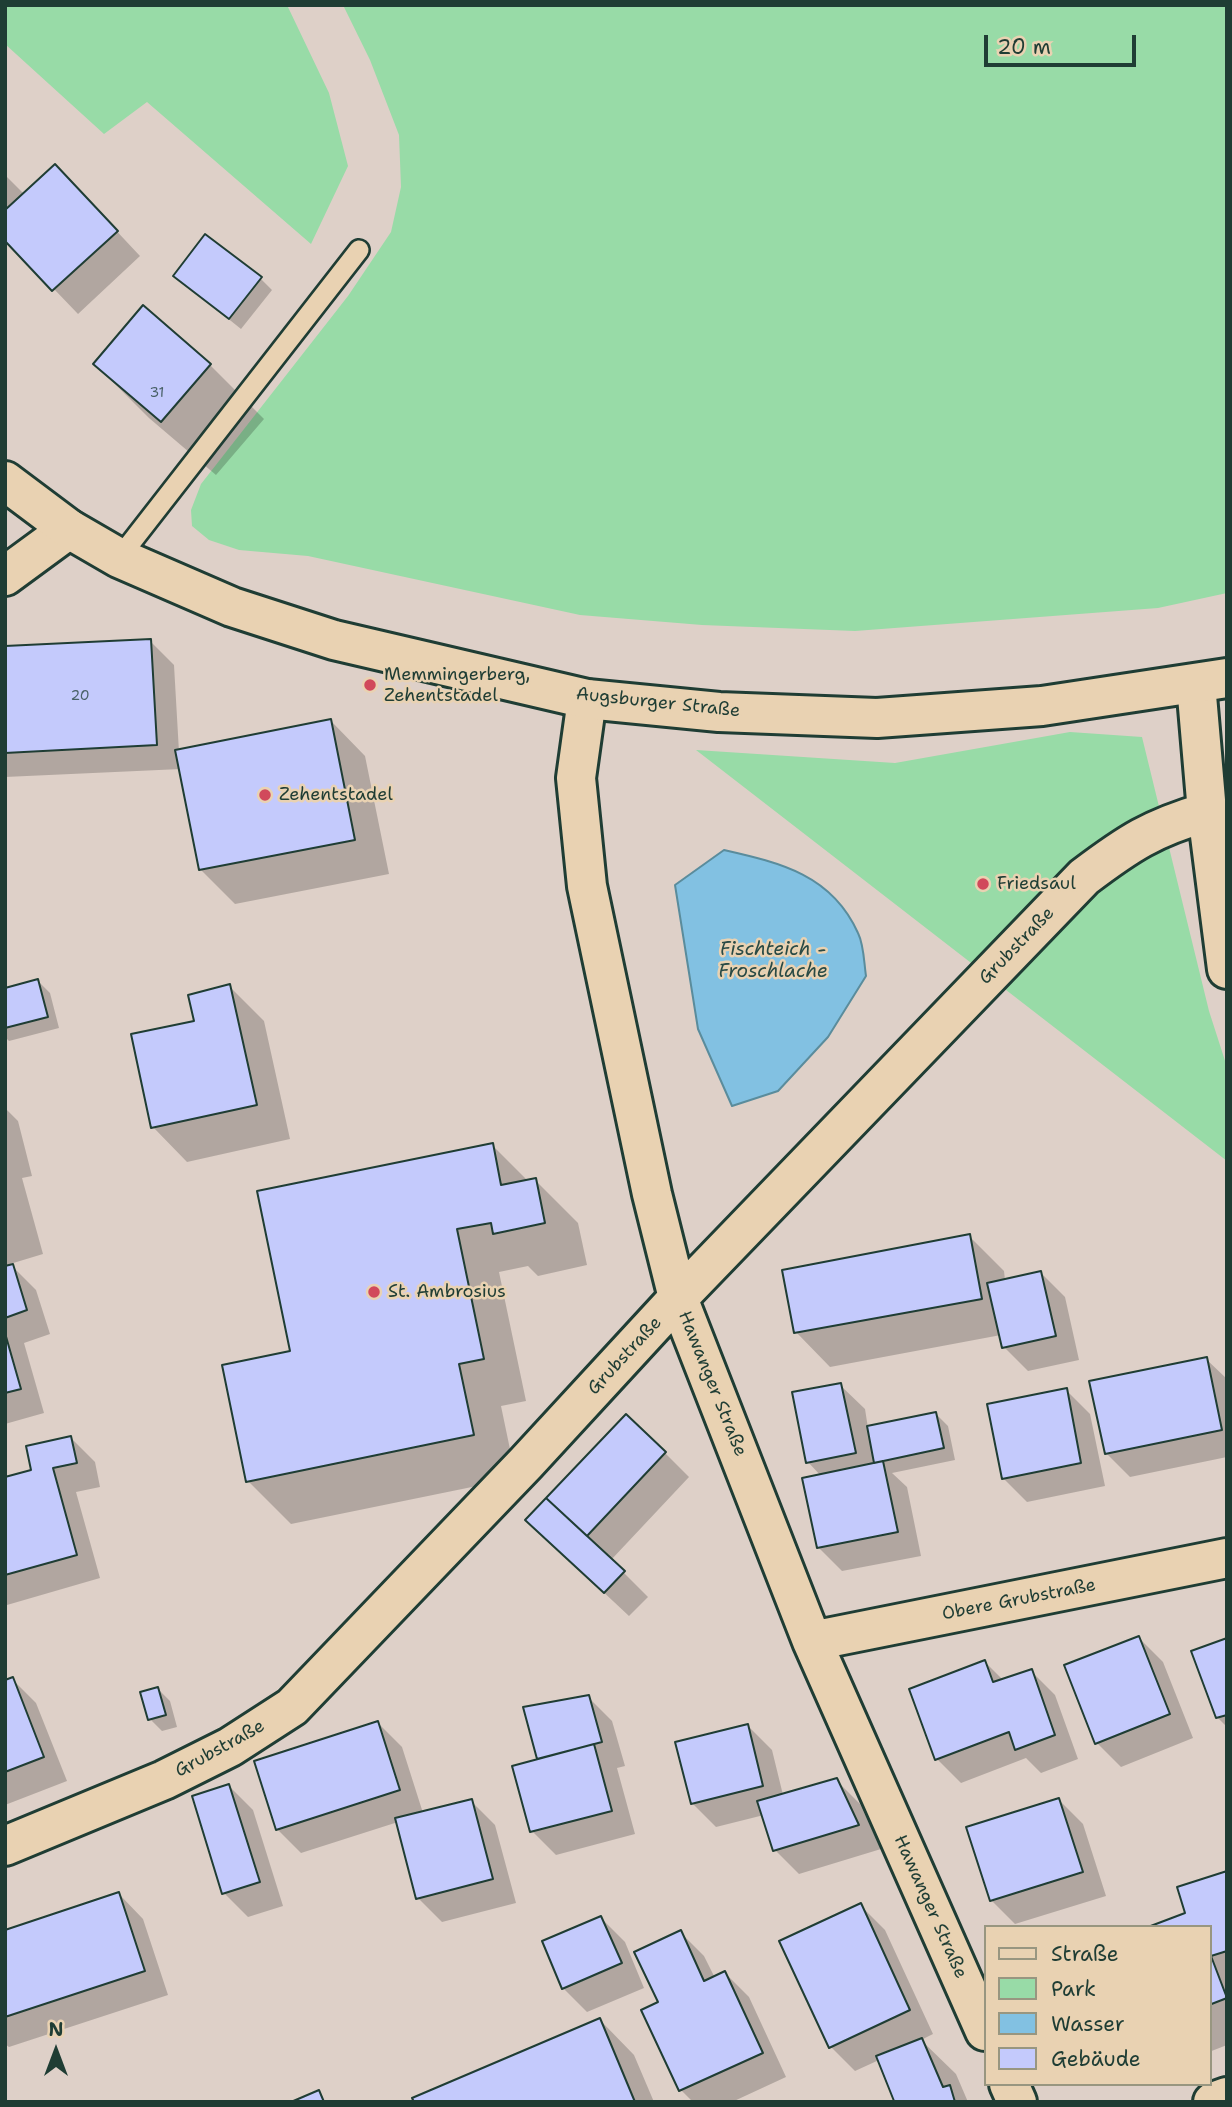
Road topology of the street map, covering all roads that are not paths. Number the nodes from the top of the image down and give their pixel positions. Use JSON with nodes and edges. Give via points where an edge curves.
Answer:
{"nodes":[{"id":1,"x":359,"y":250,"type":"dead end"},
{"id":2,"x":5,"y":481,"type":"edge"},
{"id":3,"x":69,"y":529,"type":"junction"},
{"id":4,"x":119,"y":558,"type":"junction"},
{"id":5,"x":5,"y":576,"type":"edge"},
{"id":6,"x":1211,"y":681,"type":"edge"},
{"id":7,"x":587,"y":699,"type":"junction"},
{"id":8,"x":1207,"y":812,"type":"junction"},
{"id":9,"x":1227,"y":969,"type":"edge"},
{"id":10,"x":678,"y":1298,"type":"junction"},
{"id":11,"x":1227,"y":1558,"type":"edge"},
{"id":12,"x":812,"y":1641,"type":"junction"},
{"id":13,"x":5,"y":1846,"type":"edge"},
{"id":14,"x":984,"y":2029,"type":"edge"},
{"id":15,"x":1010,"y":2086,"type":"edge"},
{"id":16,"x":1227,"y":2097,"type":"edge"},
{"id":17,"x":1017,"y":2102,"type":"edge"},
{"id":18,"x":1213,"y":2102,"type":"edge"}],
"edges":[{"from":1,"to":4,"type":"lane"},
{"from":2,"to":3,"type":"street","name":"Augsburger Straße"},
{"from":3,"to":4,"type":"street","name":"Augsburger Straße"},
{"from":3,"to":5,"type":"street"},
{"from":4,"to":7,"type":"street","name":"Augsburger Straße","via":[[232,607],[334,640]]},
{"from":6,"to":7,"type":"street","name":"Augsburger Straße","via":[[1042,706],[877,718],[719,712]]},
{"from":6,"to":8,"type":"street"},
{"from":7,"to":10,"type":"street","name":"Hawanger Straße","via":[[576,778],[587,886]]},
{"from":8,"to":9,"type":"street"},
{"from":8,"to":10,"type":"street","name":"Grubstraße","via":[[1161,826],[1084,877]]},
{"from":10,"to":12,"type":"street","name":"Hawanger Straße"},
{"from":10,"to":13,"type":"street","name":"Grubstraße","via":[[292,1707],[230,1747],[164,1780]]},
{"from":11,"to":12,"type":"street","name":"Obere Grubstraße"},
{"from":12,"to":14,"type":"street","name":"Hawanger Straße"},
{"from":15,"to":17,"type":"street"},
{"from":16,"to":18,"type":"street"}]}
